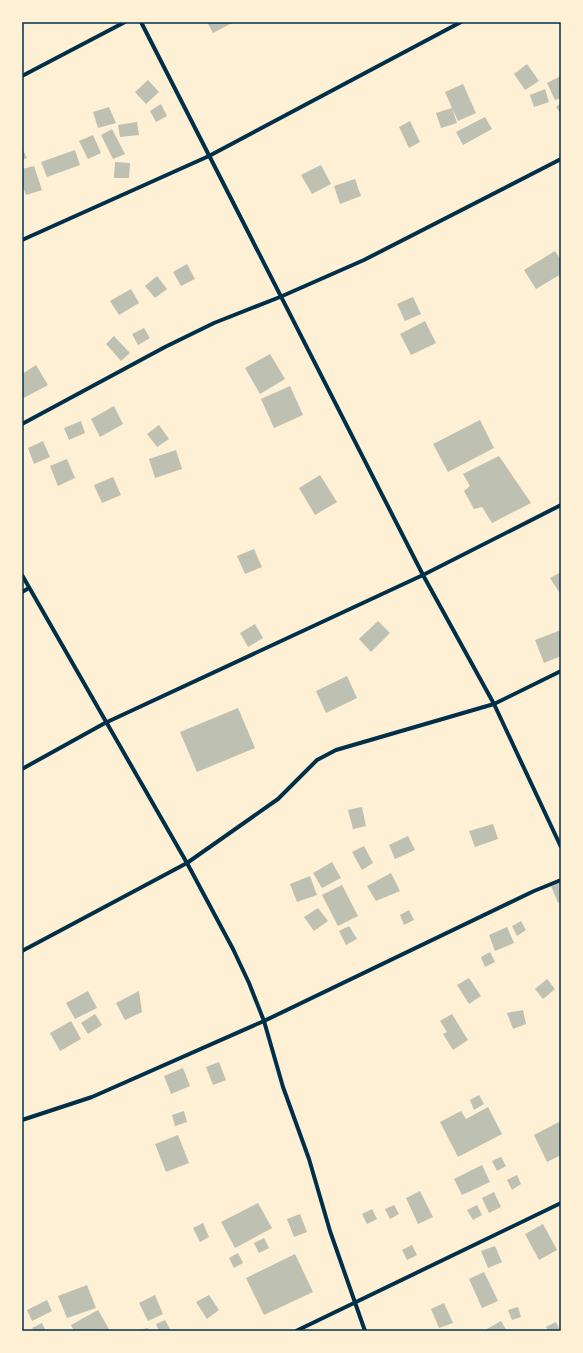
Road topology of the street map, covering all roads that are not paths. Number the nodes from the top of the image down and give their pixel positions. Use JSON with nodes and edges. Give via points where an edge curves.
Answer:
{"nodes":[{"id":1,"x":125,"y":22,"type":"edge"},
{"id":2,"x":141,"y":22,"type":"edge"},
{"id":3,"x":460,"y":22,"type":"edge"},
{"id":4,"x":22,"y":76,"type":"edge"},
{"id":5,"x":209,"y":156,"type":"junction"},
{"id":6,"x":561,"y":159,"type":"edge"},
{"id":7,"x":22,"y":240,"type":"edge"},
{"id":8,"x":280,"y":297,"type":"junction"},
{"id":9,"x":22,"y":424,"type":"edge"},
{"id":10,"x":561,"y":504,"type":"edge"},
{"id":11,"x":22,"y":575,"type":"edge"},
{"id":12,"x":423,"y":575,"type":"junction"},
{"id":13,"x":29,"y":588,"type":"junction"},
{"id":14,"x":22,"y":592,"type":"edge"},
{"id":15,"x":561,"y":671,"type":"edge"},
{"id":16,"x":494,"y":704,"type":"junction"},
{"id":17,"x":105,"y":723,"type":"junction"},
{"id":18,"x":22,"y":769,"type":"edge"},
{"id":19,"x":561,"y":847,"type":"edge"},
{"id":20,"x":187,"y":863,"type":"junction"},
{"id":21,"x":561,"y":880,"type":"edge"},
{"id":22,"x":22,"y":951,"type":"edge"},
{"id":23,"x":264,"y":1021,"type":"junction"},
{"id":24,"x":22,"y":1120,"type":"edge"},
{"id":25,"x":561,"y":1203,"type":"edge"},
{"id":26,"x":356,"y":1302,"type":"junction"},
{"id":27,"x":296,"y":1331,"type":"edge"},
{"id":28,"x":365,"y":1331,"type":"edge"}],
"edges":[{"from":1,"to":4,"type":"street"},
{"from":2,"to":5,"type":"street"},
{"from":3,"to":5,"type":"street"},
{"from":5,"to":7,"type":"street"},
{"from":5,"to":8,"type":"street"},
{"from":6,"to":8,"type":"street","via":[[364,260]]},
{"from":8,"to":9,"type":"street","via":[[164,346]]},
{"from":8,"to":12,"type":"street"},
{"from":10,"to":12,"type":"street"},
{"from":11,"to":13,"type":"street"},
{"from":12,"to":16,"type":"street"},
{"from":12,"to":17,"type":"street"},
{"from":13,"to":14,"type":"street"},
{"from":13,"to":17,"type":"street"},
{"from":15,"to":16,"type":"street"},
{"from":16,"to":19,"type":"street"},
{"from":16,"to":20,"type":"street","via":[[336,750],[317,760],[278,799]]},
{"from":17,"to":18,"type":"street"},
{"from":17,"to":20,"type":"street"},
{"from":20,"to":22,"type":"street"},
{"from":20,"to":23,"type":"street","via":[[233,949]]},
{"from":21,"to":23,"type":"street"},
{"from":23,"to":24,"type":"street","via":[[92,1097]]},
{"from":23,"to":26,"type":"street","via":[[330,1231]]},
{"from":25,"to":26,"type":"street"},
{"from":26,"to":27,"type":"street"},
{"from":26,"to":28,"type":"street"}]}
